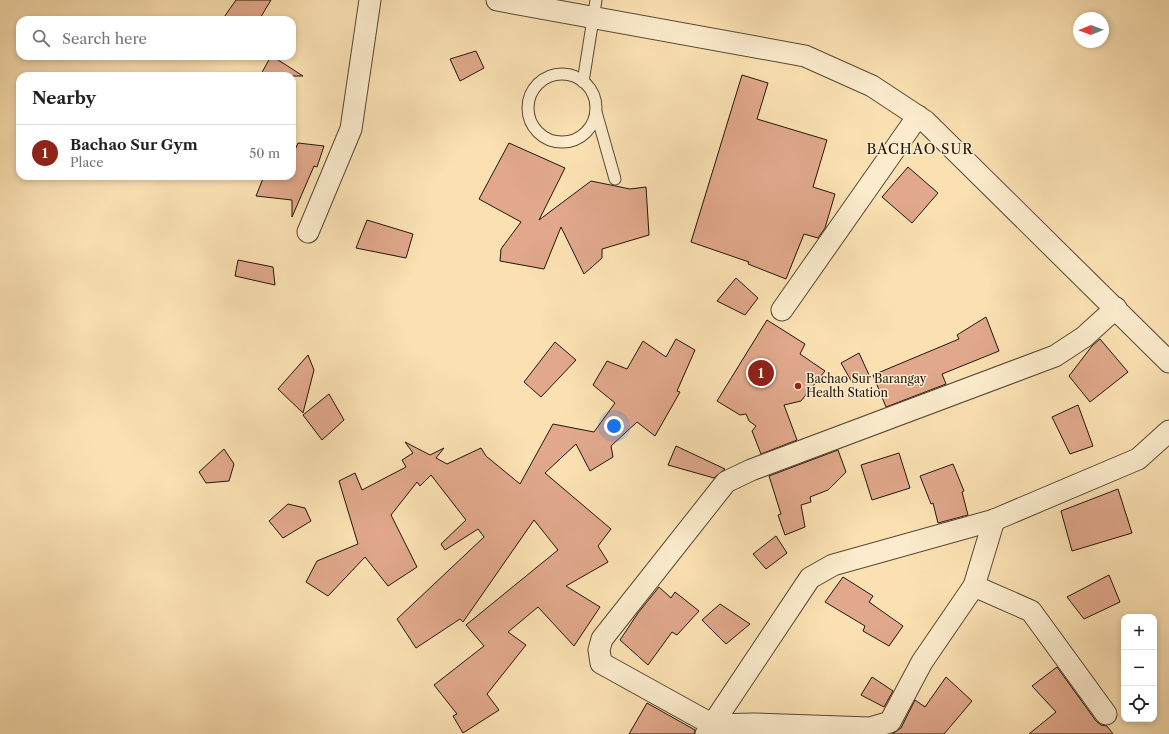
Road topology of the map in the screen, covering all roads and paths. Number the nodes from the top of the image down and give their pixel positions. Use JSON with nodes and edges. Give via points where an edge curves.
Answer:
{"nodes":[{"id":1,"x":370,"y":0,"type":"edge"},
{"id":2,"x":497,"y":0,"type":"edge"},
{"id":3,"x":595,"y":9,"type":"edge"},
{"id":4,"x":583,"y":82,"type":"junction"},
{"id":5,"x":596,"y":111,"type":"junction"},
{"id":6,"x":918,"y":116,"type":"junction"},
{"id":7,"x":615,"y":179,"type":"dead end"},
{"id":8,"x":308,"y":232,"type":"dead end"},
{"id":9,"x":1116,"y":308,"type":"junction"},
{"id":10,"x":782,"y":310,"type":"dead end"},
{"id":11,"x":1169,"y":362,"type":"edge"},
{"id":12,"x":1169,"y":430,"type":"edge"},
{"id":13,"x":994,"y":520,"type":"junction"},
{"id":14,"x":974,"y":586,"type":"junction"},
{"id":15,"x":1106,"y":714,"type":"dead end"},
{"id":16,"x":709,"y":730,"type":"edge"}],
"edges":[{"from":1,"to":8,"type":"street","via":[[351,129]]},
{"from":2,"to":3,"type":"street"},
{"from":3,"to":4,"type":"lane"},
{"from":3,"to":6,"type":"street","via":[[805,56],[872,86]]},
{"from":4,"to":5,"type":"lane","via":[[591,90]]},
{"from":4,"to":5,"type":"lane","via":[[574,76],[563,74],[542,80],[534,88],[529,99],[530,121],[545,138],[567,142],[587,131]]},
{"from":5,"to":7,"type":"lane"},
{"from":6,"to":9,"type":"street"},
{"from":6,"to":10,"type":"street"},
{"from":9,"to":11,"type":"street"},
{"from":9,"to":16,"type":"street","via":[[1084,337],[1055,356],[751,470],[726,482],[602,639],[599,650],[601,663]]},
{"from":12,"to":13,"type":"street","via":[[1138,459]]},
{"from":13,"to":14,"type":"street"},
{"from":13,"to":16,"type":"street","via":[[834,565],[810,578]]},
{"from":14,"to":15,"type":"street","via":[[1031,612]]},
{"from":14,"to":16,"type":"street","via":[[922,662],[890,722],[870,728],[754,724]]}]}
